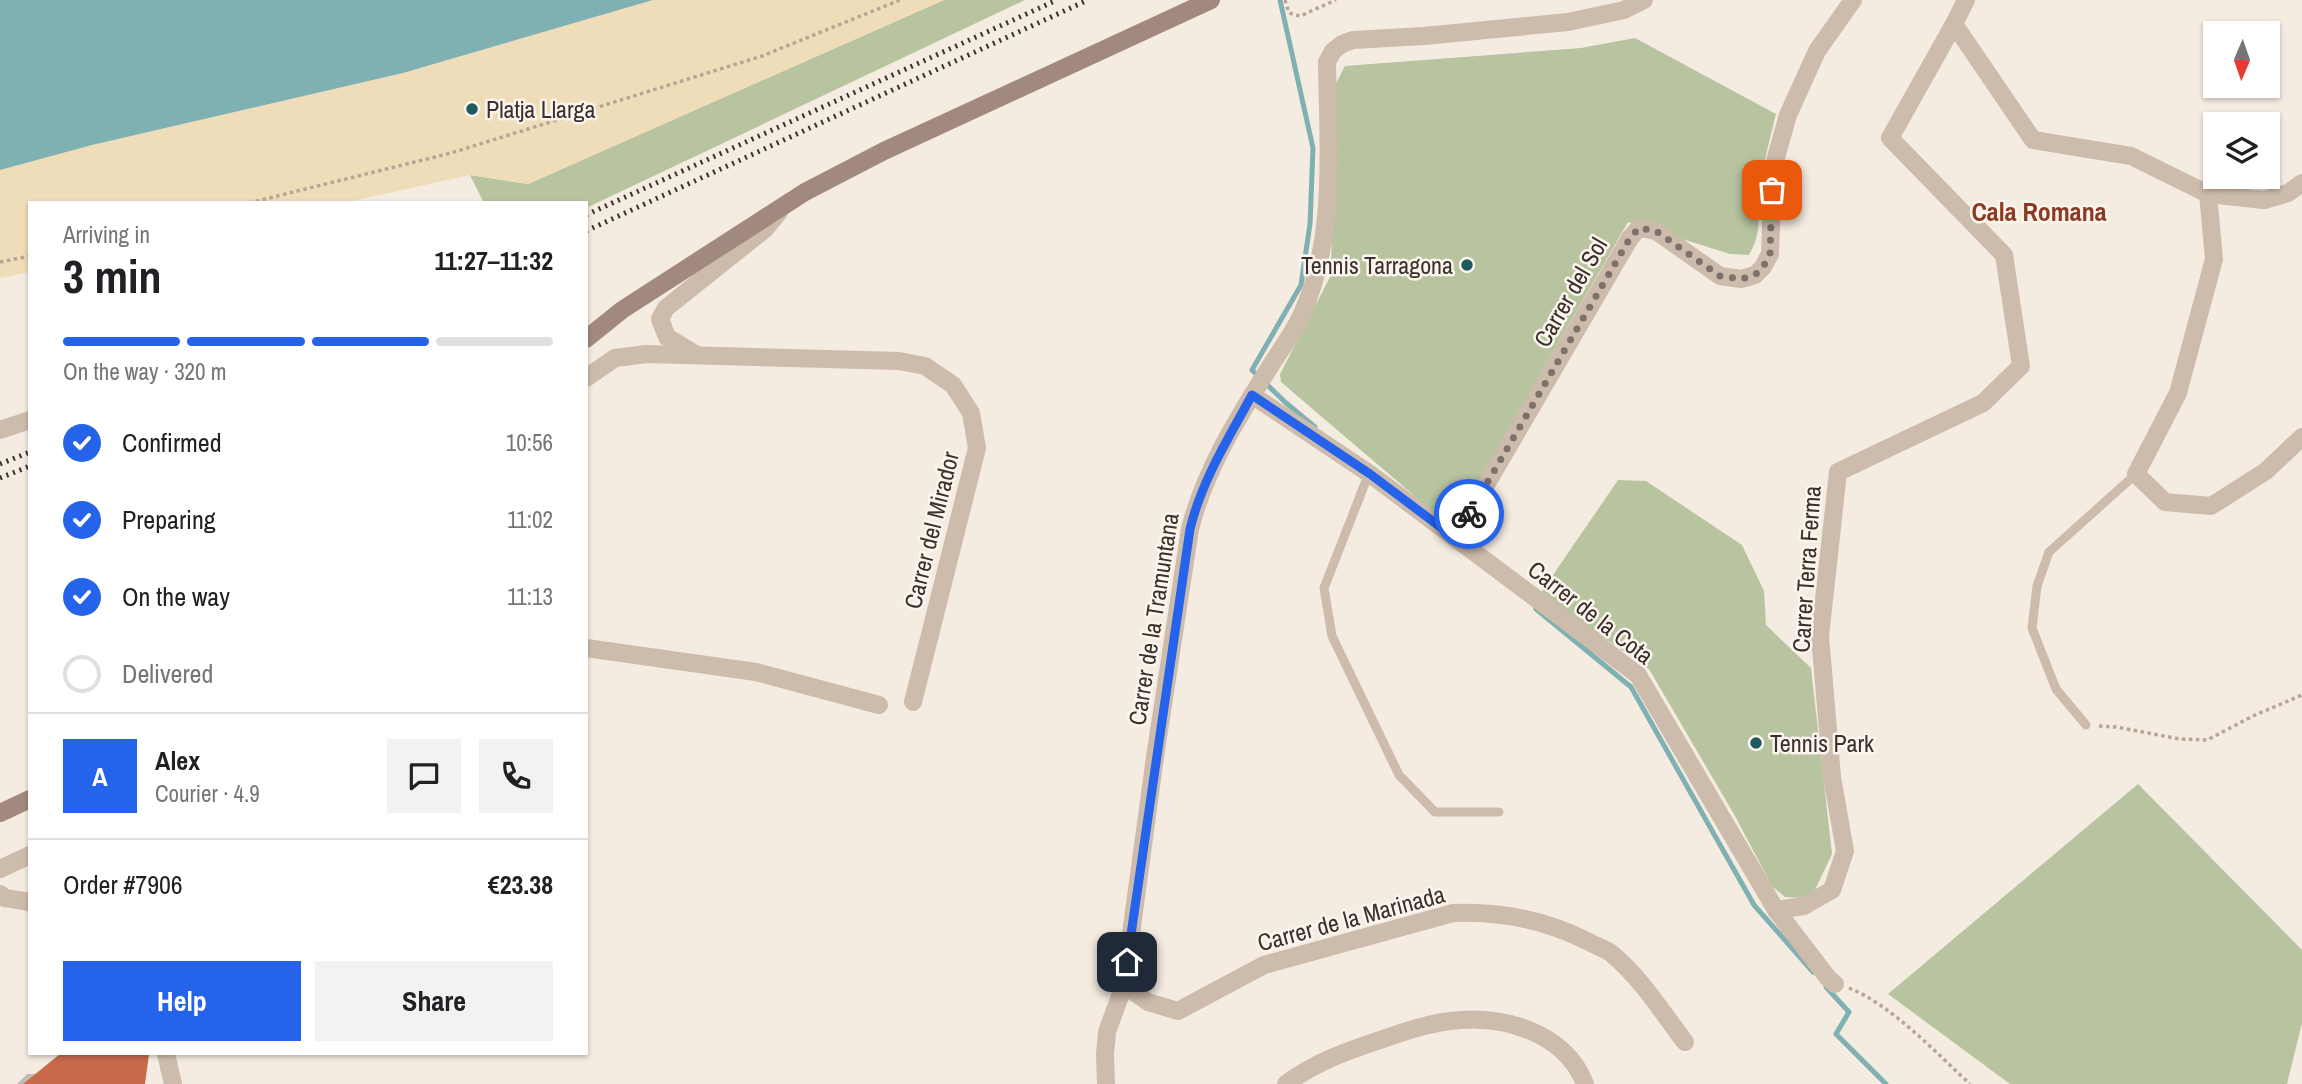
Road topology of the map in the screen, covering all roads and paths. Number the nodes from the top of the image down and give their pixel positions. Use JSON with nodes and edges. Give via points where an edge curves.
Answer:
{"nodes":[{"id":1,"x":900,"y":0,"type":"edge"},
{"id":2,"x":1211,"y":0,"type":"edge"},
{"id":3,"x":1285,"y":0,"type":"edge"},
{"id":4,"x":1336,"y":0,"type":"edge"},
{"id":5,"x":1644,"y":0,"type":"edge"},
{"id":6,"x":1853,"y":0,"type":"edge"},
{"id":7,"x":1966,"y":0,"type":"edge"},
{"id":8,"x":1954,"y":24,"type":"junction"},
{"id":9,"x":2302,"y":183,"type":"edge"},
{"id":10,"x":2208,"y":194,"type":"junction"},
{"id":11,"x":256,"y":201,"type":"edge"},
{"id":12,"x":787,"y":203,"type":"junction"},
{"id":13,"x":28,"y":256,"type":"edge"},
{"id":14,"x":0,"y":262,"type":"edge"},
{"id":15,"x":588,"y":336,"type":"edge"},
{"id":16,"x":695,"y":354,"type":"junction"},
{"id":17,"x":588,"y":377,"type":"edge"},
{"id":18,"x":1254,"y":391,"type":"junction"},
{"id":19,"x":28,"y":421,"type":"edge"},
{"id":20,"x":0,"y":430,"type":"edge"},
{"id":21,"x":2302,"y":437,"type":"edge"},
{"id":22,"x":1370,"y":474,"type":"junction"},
{"id":23,"x":2136,"y":474,"type":"junction"},
{"id":24,"x":1455,"y":538,"type":"junction"},
{"id":25,"x":588,"y":648,"type":"edge"},
{"id":26,"x":2302,"y":695,"type":"edge"},
{"id":27,"x":913,"y":702,"type":"dead end"},
{"id":28,"x":879,"y":705,"type":"dead end"},
{"id":29,"x":2086,"y":725,"type":"joint"},
{"id":30,"x":28,"y":800,"type":"edge"},
{"id":31,"x":1499,"y":812,"type":"dead end"},
{"id":32,"x":0,"y":813,"type":"edge"},
{"id":33,"x":28,"y":856,"type":"edge"},
{"id":34,"x":0,"y":869,"type":"edge"},
{"id":35,"x":0,"y":894,"type":"edge"},
{"id":36,"x":28,"y":902,"type":"edge"},
{"id":37,"x":1776,"y":910,"type":"junction"},
{"id":38,"x":1831,"y":981,"type":"joint"},
{"id":39,"x":1124,"y":985,"type":"junction"},
{"id":40,"x":1685,"y":1042,"type":"dead end"},
{"id":41,"x":166,"y":1055,"type":"edge"},
{"id":42,"x":173,"y":1084,"type":"edge"},
{"id":43,"x":1106,"y":1084,"type":"edge"},
{"id":44,"x":1286,"y":1084,"type":"edge"},
{"id":45,"x":1586,"y":1084,"type":"edge"},
{"id":46,"x":1970,"y":1084,"type":"edge"}],
"edges":[{"from":1,"to":11,"type":"path","via":[[762,56],[477,145]]},
{"from":2,"to":12,"type":"street","via":[[884,150]]},
{"from":3,"to":4,"type":"path","via":[[1289,13],[1300,16]]},
{"from":5,"to":18,"type":"street","name":"Carrer de la Tramuntana","via":[[1624,10],[1568,22],[1353,40],[1333,51],[1327,62],[1326,213],[1311,293]]},
{"from":6,"to":24,"type":"street","name":"Carrer del Sol","via":[[1817,51],[1788,115],[1773,168],[1770,254],[1763,267],[1741,279],[1720,276],[1656,231],[1639,228]]},
{"from":7,"to":8,"type":"street"},
{"from":8,"to":10,"type":"street","via":[[2034,140],[2131,156]]},
{"from":8,"to":37,"type":"street","name":"Carrer Terra Ferma","via":[[1890,138],[2004,255],[2021,366],[1983,403],[1838,472],[1820,636],[1832,777],[1845,851],[1832,890],[1804,906]]},
{"from":9,"to":10,"type":"street","via":[[2264,200]]},
{"from":10,"to":23,"type":"street","via":[[2214,259],[2178,393]]},
{"from":12,"to":15,"type":"street"},
{"from":12,"to":16,"type":"street","via":[[765,229],[666,308],[660,319],[667,337]]},
{"from":13,"to":14,"type":"path"},
{"from":16,"to":17,"type":"street","name":"Carrer del Mirador","via":[[615,358]]},
{"from":16,"to":27,"type":"street","name":"Carrer del Mirador","via":[[899,361],[925,366],[953,385],[971,413],[977,448]]},
{"from":18,"to":22,"type":"street","name":"Carrer de la Cota"},
{"from":18,"to":39,"type":"street","name":"Carrer de la Tramuntana","via":[[1206,477],[1190,529]]},
{"from":19,"to":20,"type":"street"},
{"from":21,"to":23,"type":"street","via":[[2266,471],[2211,506],[2165,502]]},
{"from":22,"to":24,"type":"street","name":"Carrer de la Cota"},
{"from":22,"to":31,"type":"lane","via":[[1324,588],[1332,636],[1399,775],[1435,812]]},
{"from":23,"to":29,"type":"lane","via":[[2049,552],[2038,586],[2032,628],[2056,689]]},
{"from":24,"to":37,"type":"street","name":"Carrer de la Cota","via":[[1638,676]]},
{"from":25,"to":28,"type":"street","via":[[756,672]]},
{"from":26,"to":29,"type":"path","via":[[2207,740]]},
{"from":30,"to":32,"type":"street"},
{"from":33,"to":34,"type":"street"},
{"from":35,"to":36,"type":"street"},
{"from":37,"to":38,"type":"street","name":"Carrer de la Cota"},
{"from":38,"to":46,"type":"path","via":[[1881,1005]]},
{"from":39,"to":40,"type":"street","name":"Carrer de la Marinada","via":[[1149,1002],[1178,1011],[1264,964],[1444,915],[1498,914],[1565,931],[1611,953],[1640,982]]},
{"from":39,"to":43,"type":"street","name":"Carrer de la Tramuntana","via":[[1107,1032]]},
{"from":41,"to":42,"type":"street"},
{"from":44,"to":45,"type":"street","via":[[1316,1063],[1341,1053],[1414,1029],[1475,1020],[1501,1021],[1541,1035],[1567,1053]]}]}
